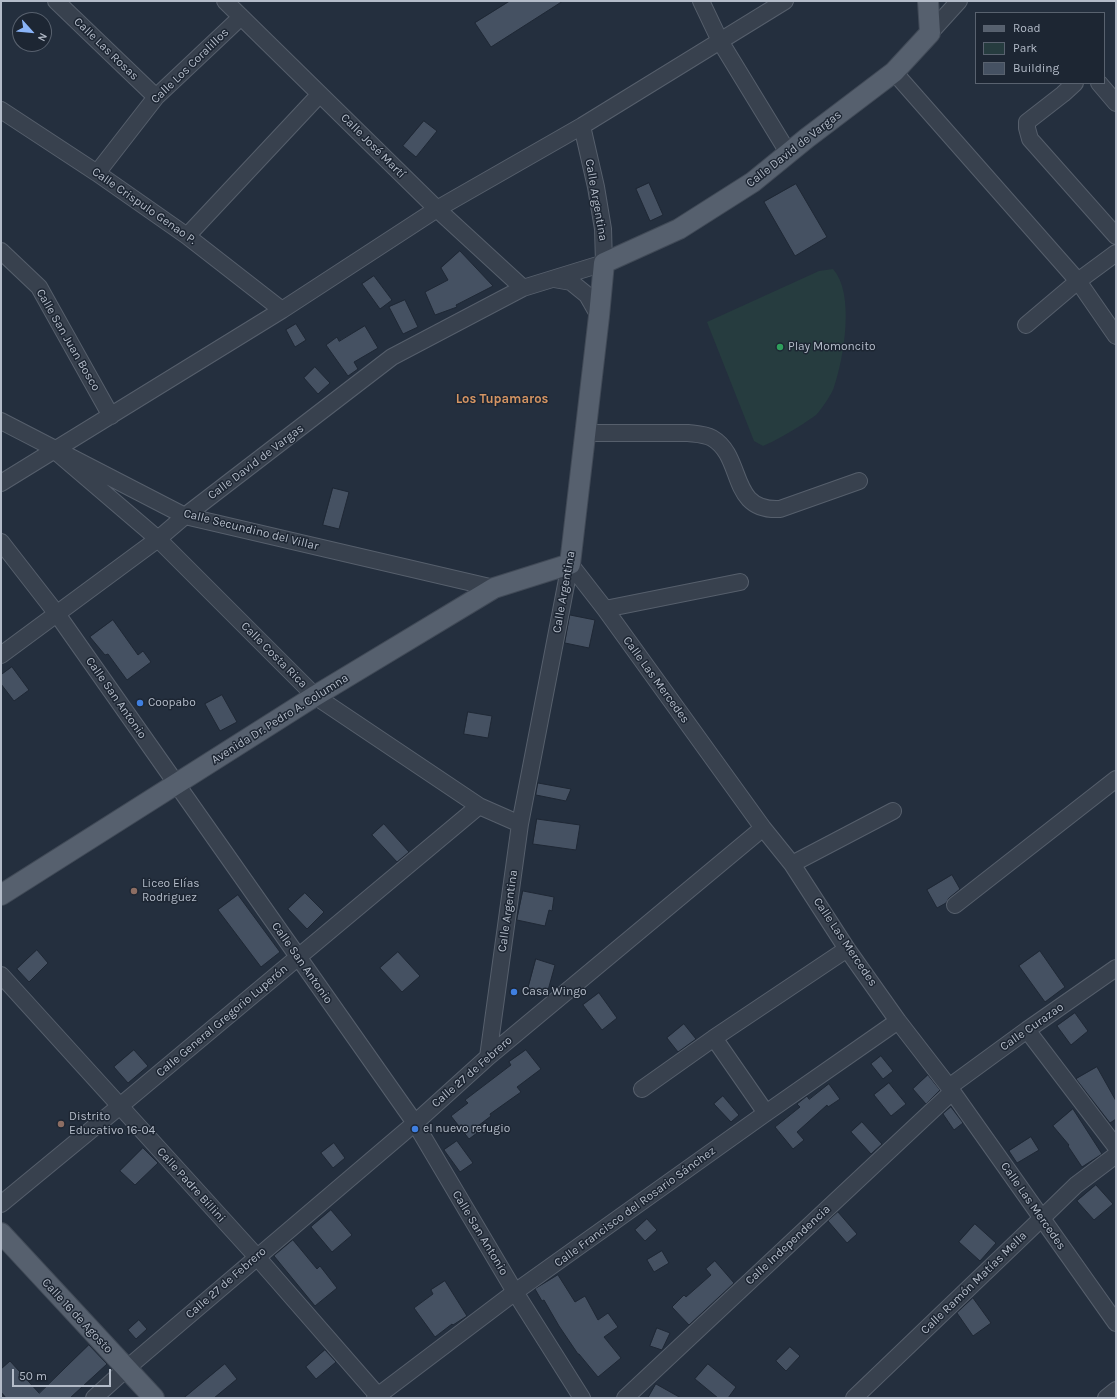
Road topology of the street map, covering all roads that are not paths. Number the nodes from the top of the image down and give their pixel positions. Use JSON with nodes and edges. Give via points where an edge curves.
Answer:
{"nodes":[{"id":1,"x":56,"y":1,"type":"edge"},
{"id":2,"x":225,"y":1,"type":"edge"},
{"id":3,"x":701,"y":1,"type":"edge"},
{"id":4,"x":785,"y":1,"type":"edge"},
{"id":5,"x":928,"y":1,"type":"edge"},
{"id":6,"x":959,"y":1,"type":"edge"},
{"id":7,"x":241,"y":17,"type":"junction"},
{"id":8,"x":930,"y":33,"type":"junction"},
{"id":9,"x":720,"y":42,"type":"junction"},
{"id":10,"x":894,"y":72,"type":"junction"},
{"id":11,"x":1074,"y":84,"type":"edge"},
{"id":12,"x":1101,"y":84,"type":"edge"},
{"id":13,"x":320,"y":94,"type":"junction"},
{"id":14,"x":156,"y":97,"type":"junction"},
{"id":15,"x":1116,"y":103,"type":"edge"},
{"id":16,"x":1,"y":110,"type":"edge"},
{"id":17,"x":582,"y":126,"type":"junction"},
{"id":18,"x":788,"y":154,"type":"junction"},
{"id":19,"x":97,"y":173,"type":"junction"},
{"id":20,"x":437,"y":209,"type":"junction"},
{"id":21,"x":187,"y":236,"type":"junction"},
{"id":22,"x":1116,"y":236,"type":"edge"},
{"id":23,"x":1,"y":251,"type":"edge"},
{"id":24,"x":1116,"y":253,"type":"edge"},
{"id":25,"x":604,"y":263,"type":"junction"},
{"id":26,"x":554,"y":279,"type":"junction"},
{"id":27,"x":1078,"y":281,"type":"junction"},
{"id":28,"x":523,"y":288,"type":"junction"},
{"id":29,"x":282,"y":310,"type":"junction"},
{"id":30,"x":599,"y":316,"type":"junction"},
{"id":31,"x":1026,"y":325,"type":"dead end"},
{"id":32,"x":1116,"y":336,"type":"edge"},
{"id":33,"x":111,"y":416,"type":"junction"},
{"id":34,"x":1,"y":422,"type":"edge"},
{"id":35,"x":585,"y":433,"type":"junction"},
{"id":36,"x":54,"y":450,"type":"junction"},
{"id":37,"x":859,"y":481,"type":"dead end"},
{"id":38,"x":1,"y":483,"type":"edge"},
{"id":39,"x":186,"y":516,"type":"junction"},
{"id":40,"x":158,"y":539,"type":"junction"},
{"id":41,"x":1,"y":542,"type":"edge"},
{"id":42,"x":570,"y":564,"type":"junction"},
{"id":43,"x":740,"y":582,"type":"dead end"},
{"id":44,"x":494,"y":588,"type":"junction"},
{"id":45,"x":605,"y":609,"type":"junction"},
{"id":46,"x":57,"y":614,"type":"junction"},
{"id":47,"x":1,"y":655,"type":"edge"},
{"id":48,"x":315,"y":696,"type":"junction"},
{"id":49,"x":1116,"y":779,"type":"edge"},
{"id":50,"x":178,"y":784,"type":"junction"},
{"id":51,"x":479,"y":806,"type":"junction"},
{"id":52,"x":893,"y":811,"type":"dead end"},
{"id":53,"x":520,"y":824,"type":"junction"},
{"id":54,"x":762,"y":828,"type":"junction"},
{"id":55,"x":792,"y":864,"type":"junction"},
{"id":56,"x":1,"y":895,"type":"edge"},
{"id":57,"x":955,"y":905,"type":"dead end"},
{"id":58,"x":848,"y":949,"type":"junction"},
{"id":59,"x":298,"y":957,"type":"junction"},
{"id":60,"x":1115,"y":970,"type":"edge"},
{"id":61,"x":1,"y":974,"type":"edge"},
{"id":62,"x":898,"y":1021,"type":"junction"},
{"id":63,"x":1027,"y":1030,"type":"junction"},
{"id":64,"x":714,"y":1038,"type":"junction"},
{"id":65,"x":488,"y":1057,"type":"junction"},
{"id":66,"x":642,"y":1089,"type":"dead end"},
{"id":67,"x":951,"y":1090,"type":"junction"},
{"id":68,"x":120,"y":1106,"type":"junction"},
{"id":69,"x":766,"y":1113,"type":"junction"},
{"id":70,"x":415,"y":1123,"type":"junction"},
{"id":71,"x":1116,"y":1147,"type":"edge"},
{"id":72,"x":1116,"y":1155,"type":"edge"},
{"id":73,"x":1,"y":1204,"type":"edge"},
{"id":74,"x":1042,"y":1218,"type":"junction"},
{"id":75,"x":1,"y":1233,"type":"edge"},
{"id":76,"x":257,"y":1257,"type":"junction"},
{"id":77,"x":515,"y":1292,"type":"junction"},
{"id":78,"x":1116,"y":1324,"type":"edge"},
{"id":79,"x":126,"y":1369,"type":"junction"},
{"id":80,"x":1116,"y":1390,"type":"edge"},
{"id":81,"x":378,"y":1397,"type":"edge"},
{"id":82,"x":94,"y":1398,"type":"edge"},
{"id":83,"x":154,"y":1398,"type":"edge"},
{"id":84,"x":582,"y":1398,"type":"edge"},
{"id":85,"x":625,"y":1398,"type":"edge"},
{"id":86,"x":854,"y":1398,"type":"edge"},
{"id":87,"x":1106,"y":1398,"type":"edge"}],
"edges":[{"from":1,"to":14,"type":"street","name":"Calle Las Rosas"},
{"from":2,"to":7,"type":"street","name":"Calle José Martí"},
{"from":3,"to":9,"type":"street"},
{"from":4,"to":9,"type":"street"},
{"from":5,"to":8,"type":"main road"},
{"from":6,"to":8,"type":"street","name":"Calle David de Vargas"},
{"from":7,"to":13,"type":"street","name":"Calle José Martí"},
{"from":7,"to":14,"type":"street","name":"Calle Los Coralillos"},
{"from":8,"to":10,"type":"main road","name":"Calle David de Vargas"},
{"from":9,"to":17,"type":"street"},
{"from":9,"to":18,"type":"street"},
{"from":10,"to":18,"type":"main road","name":"Calle David de Vargas"},
{"from":10,"to":27,"type":"street"},
{"from":11,"to":22,"type":"street","via":[[1027,122],[1030,139]]},
{"from":12,"to":15,"type":"street"},
{"from":13,"to":20,"type":"street","name":"Calle José Martí"},
{"from":13,"to":21,"type":"street"},
{"from":14,"to":19,"type":"street","name":"Calle Los Coralillos"},
{"from":16,"to":19,"type":"street","name":"Calle Crispulo Genao P."},
{"from":17,"to":20,"type":"street"},
{"from":17,"to":25,"type":"street","name":"Calle Argentina","via":[[603,229]]},
{"from":18,"to":25,"type":"main road","name":"Calle David de Vargas","via":[[753,182],[679,229]]},
{"from":19,"to":21,"type":"street","name":"Calle Crispulo Genao P."},
{"from":20,"to":28,"type":"street","name":"Calle José Martí"},
{"from":20,"to":29,"type":"street"},
{"from":21,"to":29,"type":"street","name":"Calle Crispulo Genao P."},
{"from":23,"to":33,"type":"street","name":"Calle San Juan Bosco","via":[[39,287]]},
{"from":24,"to":27,"type":"street"},
{"from":25,"to":26,"type":"street","name":"Calle David de Vargas"},
{"from":25,"to":30,"type":"main road","name":"Calle Argentina"},
{"from":26,"to":28,"type":"street","name":"Calle David de Vargas"},
{"from":26,"to":30,"type":"street","via":[[571,282],[587,295]]},
{"from":27,"to":31,"type":"street"},
{"from":27,"to":32,"type":"street"},
{"from":28,"to":39,"type":"street","name":"Calle David de Vargas","via":[[392,357]]},
{"from":29,"to":33,"type":"street"},
{"from":30,"to":35,"type":"main road","name":"Calle Argentina"},
{"from":33,"to":36,"type":"street"},
{"from":34,"to":36,"type":"street","name":"Calle Secundino del Villar"},
{"from":35,"to":37,"type":"street","via":[[688,433],[708,436],[722,447],[728,456],[745,494],[759,507],[770,509],[780,509]]},
{"from":35,"to":42,"type":"main road","name":"Calle Argentina"},
{"from":36,"to":38,"type":"street"},
{"from":36,"to":39,"type":"street","name":"Calle Secundino del Villar"},
{"from":36,"to":40,"type":"street","name":"Calle Costa Rica"},
{"from":39,"to":40,"type":"street","name":"Calle David de Vargas"},
{"from":39,"to":44,"type":"street","name":"Calle Secundino del Villar"},
{"from":40,"to":46,"type":"street","name":"Calle David de Vargas"},
{"from":40,"to":48,"type":"street","name":"Calle Costa Rica"},
{"from":41,"to":46,"type":"street","name":"Calle San Antonio"},
{"from":42,"to":44,"type":"main road","name":"Avenida Dr. Pedro A. Columna"},
{"from":42,"to":45,"type":"street","name":"Calle Las Mercedes"},
{"from":42,"to":53,"type":"street","name":"Calle Argentina"},
{"from":43,"to":45,"type":"street"},
{"from":44,"to":48,"type":"main road","name":"Avenida Dr. Pedro A. Columna"},
{"from":45,"to":54,"type":"street","name":"Calle Las Mercedes"},
{"from":46,"to":47,"type":"street","name":"Calle David de Vargas"},
{"from":46,"to":50,"type":"street","name":"Calle San Antonio"},
{"from":48,"to":50,"type":"main road","name":"Avenida Dr. Pedro A. Columna"},
{"from":48,"to":51,"type":"street","name":"Calle Costa Rica"},
{"from":49,"to":57,"type":"street"},
{"from":50,"to":56,"type":"main road","name":"Avenida Dr. Pedro A. Columna"},
{"from":50,"to":59,"type":"street","name":"Calle San Antonio"},
{"from":51,"to":53,"type":"street","name":"Calle Costa Rica"},
{"from":51,"to":59,"type":"street","name":"Calle General Gregorio Luperón"},
{"from":52,"to":55,"type":"street"},
{"from":53,"to":65,"type":"street","name":"Calle Argentina"},
{"from":54,"to":55,"type":"street","name":"Calle Las Mercedes"},
{"from":54,"to":65,"type":"street","name":"Calle 27 de Febrero"},
{"from":55,"to":58,"type":"street","name":"Calle Las Mercedes"},
{"from":58,"to":62,"type":"street","name":"Calle Las Mercedes"},
{"from":58,"to":64,"type":"street"},
{"from":59,"to":68,"type":"street","name":"Calle General Gregorio Luperón"},
{"from":59,"to":70,"type":"street","name":"Calle San Antonio"},
{"from":60,"to":63,"type":"street","name":"Calle Curazao"},
{"from":61,"to":68,"type":"street","name":"Calle Padre Billini"},
{"from":62,"to":67,"type":"street","name":"Calle Las Mercedes"},
{"from":62,"to":69,"type":"street","name":"Calle Francisco del Rosario Sánchez"},
{"from":63,"to":67,"type":"street","name":"Calle Curazao"},
{"from":63,"to":71,"type":"street"},
{"from":64,"to":66,"type":"street"},
{"from":64,"to":69,"type":"street"},
{"from":65,"to":70,"type":"street","name":"Calle 27 de Febrero"},
{"from":67,"to":74,"type":"street","name":"Calle Las Mercedes"},
{"from":67,"to":85,"type":"street","name":"Calle Independencia"},
{"from":68,"to":73,"type":"street","name":"Calle General Gregorio Luperón"},
{"from":68,"to":76,"type":"street","name":"Calle Padre Billini"},
{"from":69,"to":77,"type":"street","name":"Calle Francisco del Rosario Sánchez"},
{"from":70,"to":76,"type":"street","name":"Calle 27 de Febrero"},
{"from":70,"to":77,"type":"street","name":"Calle San Antonio"},
{"from":72,"to":74,"type":"street","name":"Calle Ramón Matías Mella","via":[[1076,1185]]},
{"from":74,"to":78,"type":"street","name":"Calle Las Mercedes"},
{"from":74,"to":86,"type":"street","name":"Calle Ramón Matías Mella"},
{"from":75,"to":79,"type":"main road","name":"Calle 16 de Agosto"},
{"from":76,"to":79,"type":"street","name":"Calle 27 de Febrero"},
{"from":76,"to":81,"type":"street","name":"Calle Padre Billini"},
{"from":77,"to":81,"type":"street","name":"Calle Francisco del Rosario Sánchez"},
{"from":77,"to":84,"type":"street","name":"Calle San Antonio"},
{"from":79,"to":82,"type":"street","name":"Calle 27 de Febrero"},
{"from":79,"to":83,"type":"main road","name":"Calle 16 de Agosto"},
{"from":80,"to":87,"type":"street"}]}
